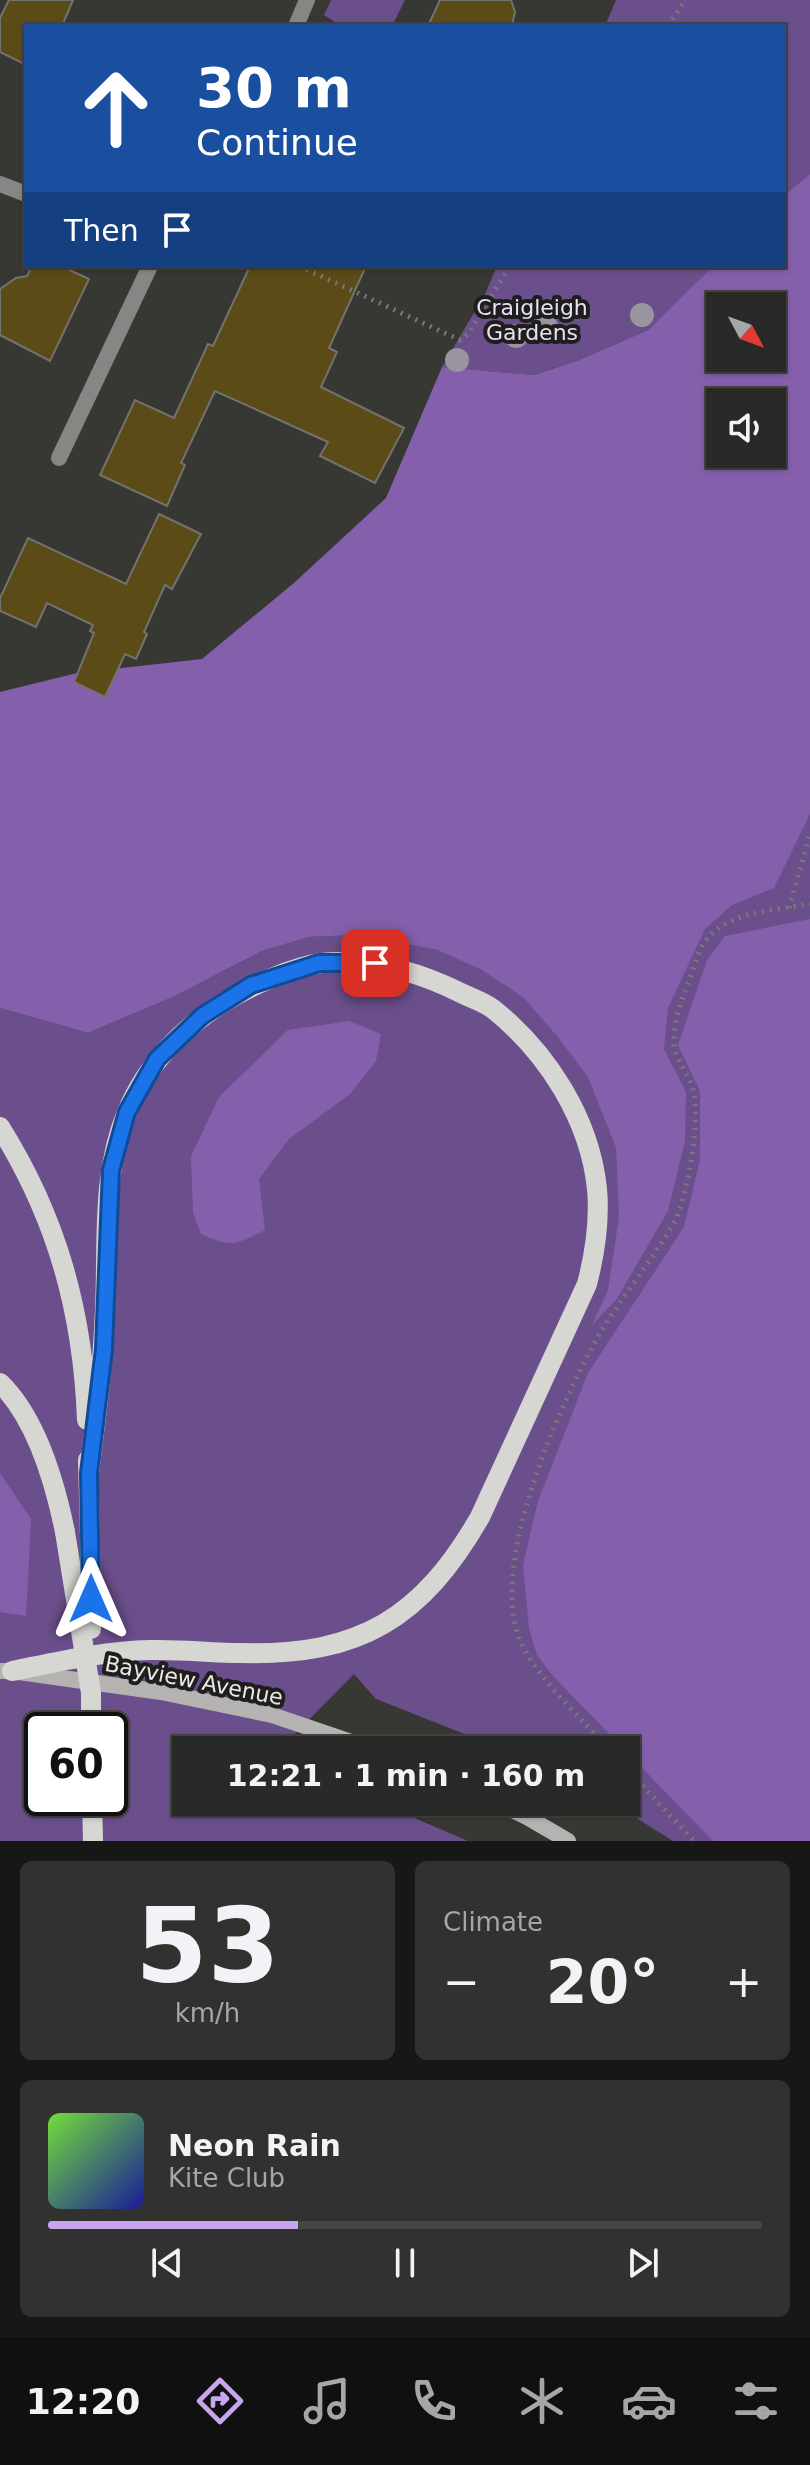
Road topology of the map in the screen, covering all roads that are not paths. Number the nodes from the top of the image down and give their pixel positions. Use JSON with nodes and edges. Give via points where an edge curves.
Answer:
{"nodes":[{"id":1,"x":307,"y":0,"type":"edge"},
{"id":2,"x":297,"y":24,"type":"edge"},
{"id":3,"x":0,"y":184,"type":"edge"},
{"id":4,"x":24,"y":193,"type":"edge"},
{"id":5,"x":149,"y":268,"type":"edge"},
{"id":6,"x":59,"y":458,"type":"dead end"},
{"id":7,"x":0,"y":1127,"type":"edge"},
{"id":8,"x":0,"y":1383,"type":"edge"},
{"id":9,"x":89,"y":1473,"type":"junction"},
{"id":10,"x":6,"y":1671,"type":"edge"},
{"id":11,"x":91,"y":1693,"type":"junction"},
{"id":12,"x":91,"y":1712,"type":"edge"},
{"id":13,"x":334,"y":1736,"type":"edge"},
{"id":14,"x":92,"y":1816,"type":"edge"},
{"id":15,"x":525,"y":1816,"type":"edge"},
{"id":16,"x":93,"y":1841,"type":"edge"},
{"id":17,"x":568,"y":1841,"type":"edge"}],
"edges":[{"from":1,"to":2,"type":"street"},
{"from":3,"to":4,"type":"street"},
{"from":5,"to":6,"type":"street"},
{"from":7,"to":9,"type":"main road","via":[[58,1244],[77,1315]]},
{"from":8,"to":11,"type":"main road","bridge":true,"via":[[32,1429],[54,1479]]},
{"from":9,"to":10,"type":"main road","via":[[104,1349],[111,1170],[127,1112],[157,1059],[202,1016],[251,985],[319,963],[375,963],[429,976],[491,1008],[562,1085],[584,1135],[597,1187],[597,1245],[587,1284],[461,1549],[398,1616],[333,1645],[245,1654],[145,1650]]},
{"from":9,"to":11,"type":"main road","bridge":true},
{"from":10,"to":13,"type":"main road","name":"Bayview Avenue","via":[[161,1692],[272,1715]]},
{"from":11,"to":12,"type":"main road"},
{"from":14,"to":16,"type":"main road"},
{"from":15,"to":17,"type":"main road"}]}
